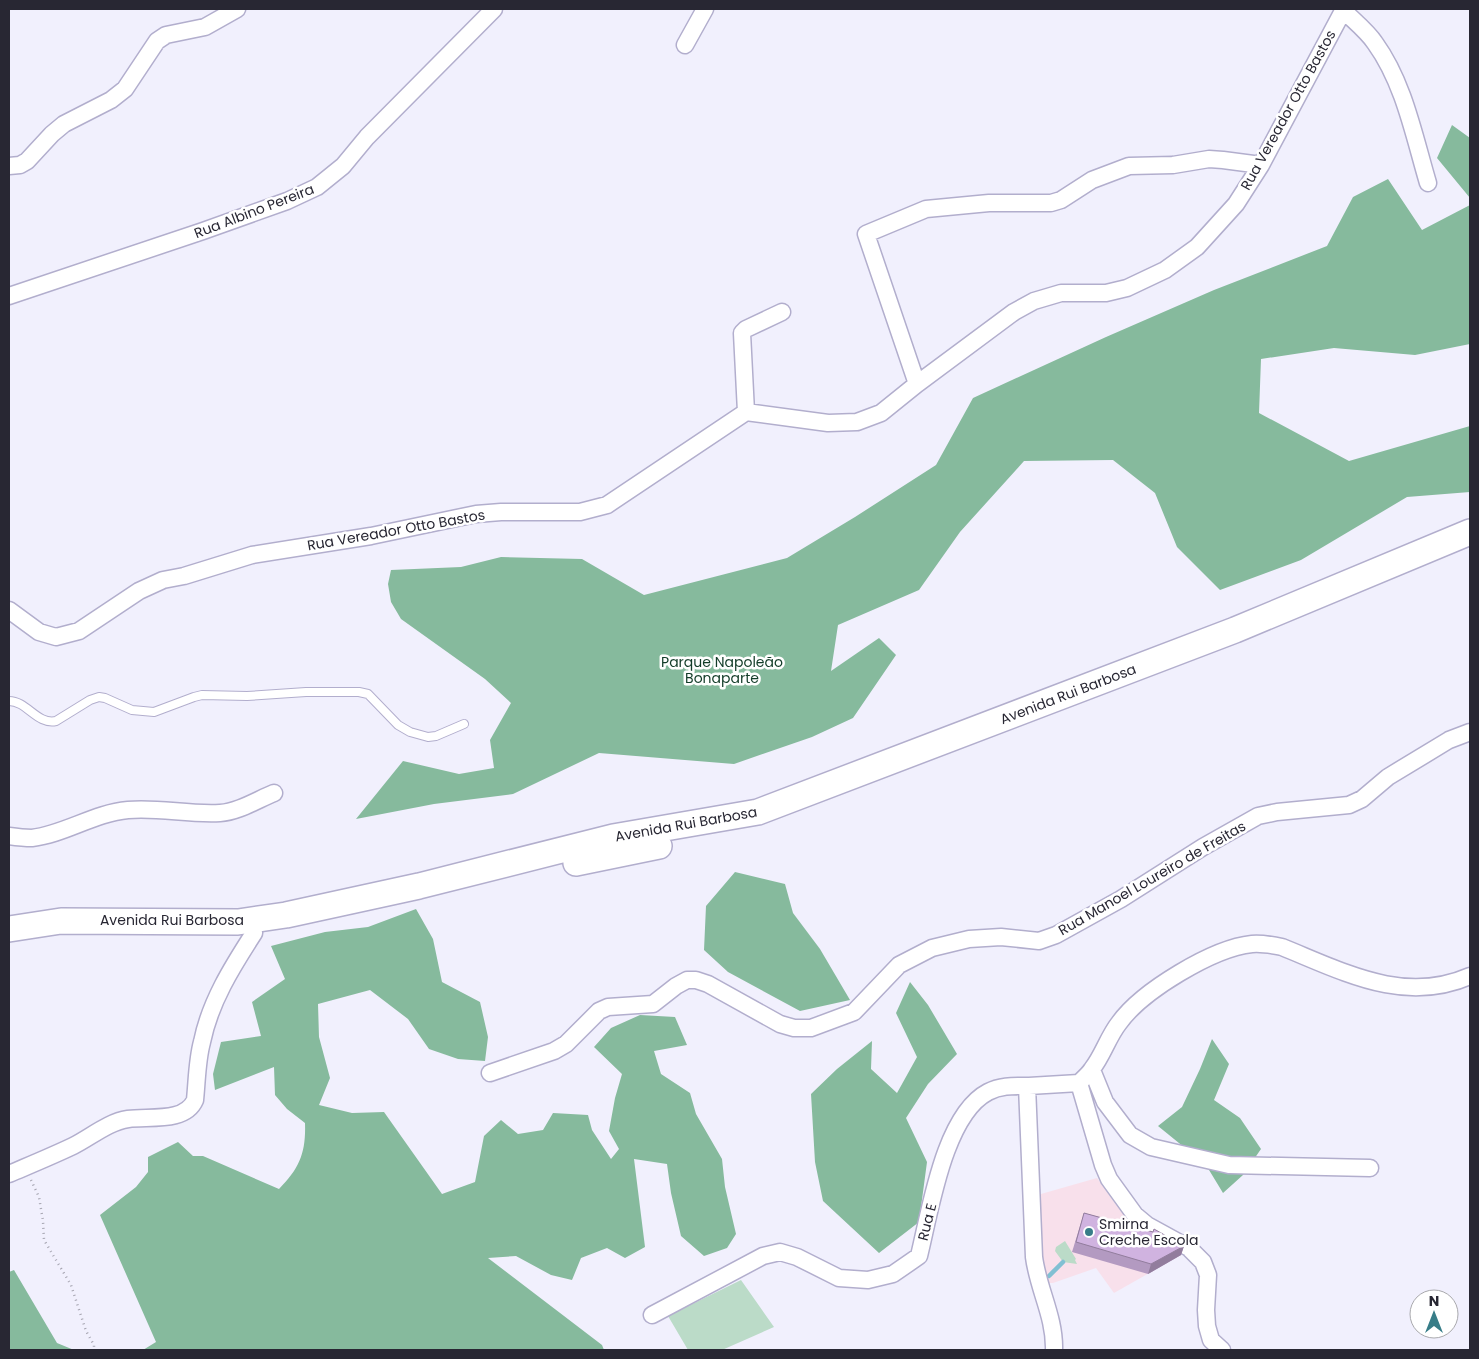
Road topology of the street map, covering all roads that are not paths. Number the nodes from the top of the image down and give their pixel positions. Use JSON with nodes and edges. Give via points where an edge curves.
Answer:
{"nodes":[{"id":1,"x":237,"y":9,"type":"edge"},
{"id":2,"x":494,"y":9,"type":"edge"},
{"id":3,"x":705,"y":9,"type":"edge"},
{"id":4,"x":1344,"y":9,"type":"edge"},
{"id":5,"x":685,"y":45,"type":"dead end"},
{"id":6,"x":1261,"y":165,"type":"junction"},
{"id":7,"x":9,"y":166,"type":"edge"},
{"id":8,"x":1428,"y":183,"type":"dead end"},
{"id":9,"x":9,"y":296,"type":"edge"},
{"id":10,"x":782,"y":312,"type":"dead end"},
{"id":11,"x":917,"y":384,"type":"junction"},
{"id":12,"x":746,"y":412,"type":"junction"},
{"id":13,"x":1470,"y":532,"type":"edge"},
{"id":14,"x":1470,"y":549,"type":"edge"},
{"id":15,"x":9,"y":610,"type":"edge"},
{"id":16,"x":9,"y":701,"type":"edge"},
{"id":17,"x":464,"y":724,"type":"dead end"},
{"id":18,"x":1470,"y":732,"type":"edge"},
{"id":19,"x":274,"y":793,"type":"dead end"},
{"id":20,"x":9,"y":836,"type":"edge"},
{"id":21,"x":9,"y":929,"type":"edge"},
{"id":22,"x":254,"y":933,"type":"junction"},
{"id":23,"x":9,"y":942,"type":"edge"},
{"id":24,"x":1470,"y":976,"type":"edge"},
{"id":25,"x":1092,"y":1070,"type":"junction"},
{"id":26,"x":490,"y":1073,"type":"dead end"},
{"id":27,"x":1079,"y":1083,"type":"junction"},
{"id":28,"x":1027,"y":1086,"type":"junction"},
{"id":29,"x":1370,"y":1168,"type":"dead end"},
{"id":30,"x":9,"y":1174,"type":"edge"},
{"id":31,"x":652,"y":1315,"type":"dead end"},
{"id":32,"x":1054,"y":1350,"type":"edge"},
{"id":33,"x":1222,"y":1350,"type":"edge"}],
"edges":[{"from":1,"to":7,"type":"street","via":[[205,27],[166,35],[157,41],[125,89],[111,100],[64,124],[27,161]]},
{"from":2,"to":9,"type":"street","name":"Rua Albino Pereira","via":[[367,137],[343,166],[317,187],[203,231]]},
{"from":3,"to":5,"type":"street"},
{"from":4,"to":6,"type":"street","name":"Rua Vereador Otto Bastos"},
{"from":4,"to":8,"type":"street","via":[[1374,41],[1391,67]]},
{"from":6,"to":11,"type":"street","name":"Rua Vereador Otto Bastos","via":[[1236,204],[1197,247],[1165,270],[1127,288],[1060,293],[1034,301],[1014,312]]},
{"from":6,"to":11,"type":"street","via":[[1209,160],[1129,166],[1092,180],[1062,200],[1051,203],[989,203],[926,209],[866,234]]},
{"from":10,"to":12,"type":"street","via":[[742,333]]},
{"from":11,"to":12,"type":"street","name":"Rua Vereador Otto Bastos","via":[[881,413],[857,422],[828,423]]},
{"from":12,"to":15,"type":"street","name":"Rua Vereador Otto Bastos","via":[[607,505],[580,512],[476,514],[371,536],[252,555],[163,580],[139,591],[79,631],[56,636],[39,632]]},
{"from":13,"to":21,"type":"main road","name":"Avenida Rui Barbosa","via":[[1235,630],[758,812],[613,837],[419,886],[286,915],[238,922],[61,921]]},
{"from":14,"to":22,"type":"main road","name":"Avenida Rui Barbosa","via":[[782,820],[523,874],[356,915]]},
{"from":16,"to":17,"type":"lane","via":[[20,704],[50,723],[99,697],[132,710],[154,712],[202,695],[359,692],[368,694],[398,725],[410,732],[436,736]]},
{"from":18,"to":26,"type":"street","name":"Rua Manoel Loureiro de Freitas","via":[[1449,740],[1388,778],[1362,799],[1349,804],[1258,816],[1056,935],[1039,941],[1001,937],[969,939],[932,948],[900,965],[854,1012],[811,1028],[780,1024],[708,984],[687,980],[653,1004],[608,1007],[599,1011],[560,1048]]},
{"from":19,"to":20,"type":"street","via":[[221,813],[128,810],[31,838]]},
{"from":22,"to":23,"type":"main road","name":"Avenida Rui Barbosa","via":[[61,933]]},
{"from":22,"to":30,"type":"street","via":[[234,963],[207,1021],[191,1108],[184,1113],[118,1122]]},
{"from":24,"to":25,"type":"street","via":[[1419,989],[1359,978],[1270,944],[1230,948],[1172,976],[1140,1000],[1119,1022]]},
{"from":25,"to":27,"type":"street"},
{"from":25,"to":29,"type":"street","via":[[1104,1102],[1130,1135],[1151,1147],[1229,1165]]},
{"from":27,"to":28,"type":"street","name":"Rua E"},
{"from":27,"to":33,"type":"street","via":[[1109,1179],[1135,1215],[1189,1248],[1203,1262],[1208,1275],[1207,1326],[1211,1340]]},
{"from":28,"to":31,"type":"street","name":"Rua E","via":[[1012,1085],[988,1092],[969,1108],[942,1160],[919,1256],[893,1274],[868,1280],[840,1278],[780,1252],[763,1256]]},
{"from":28,"to":32,"type":"street","via":[[1034,1257],[1050,1315]]}]}
